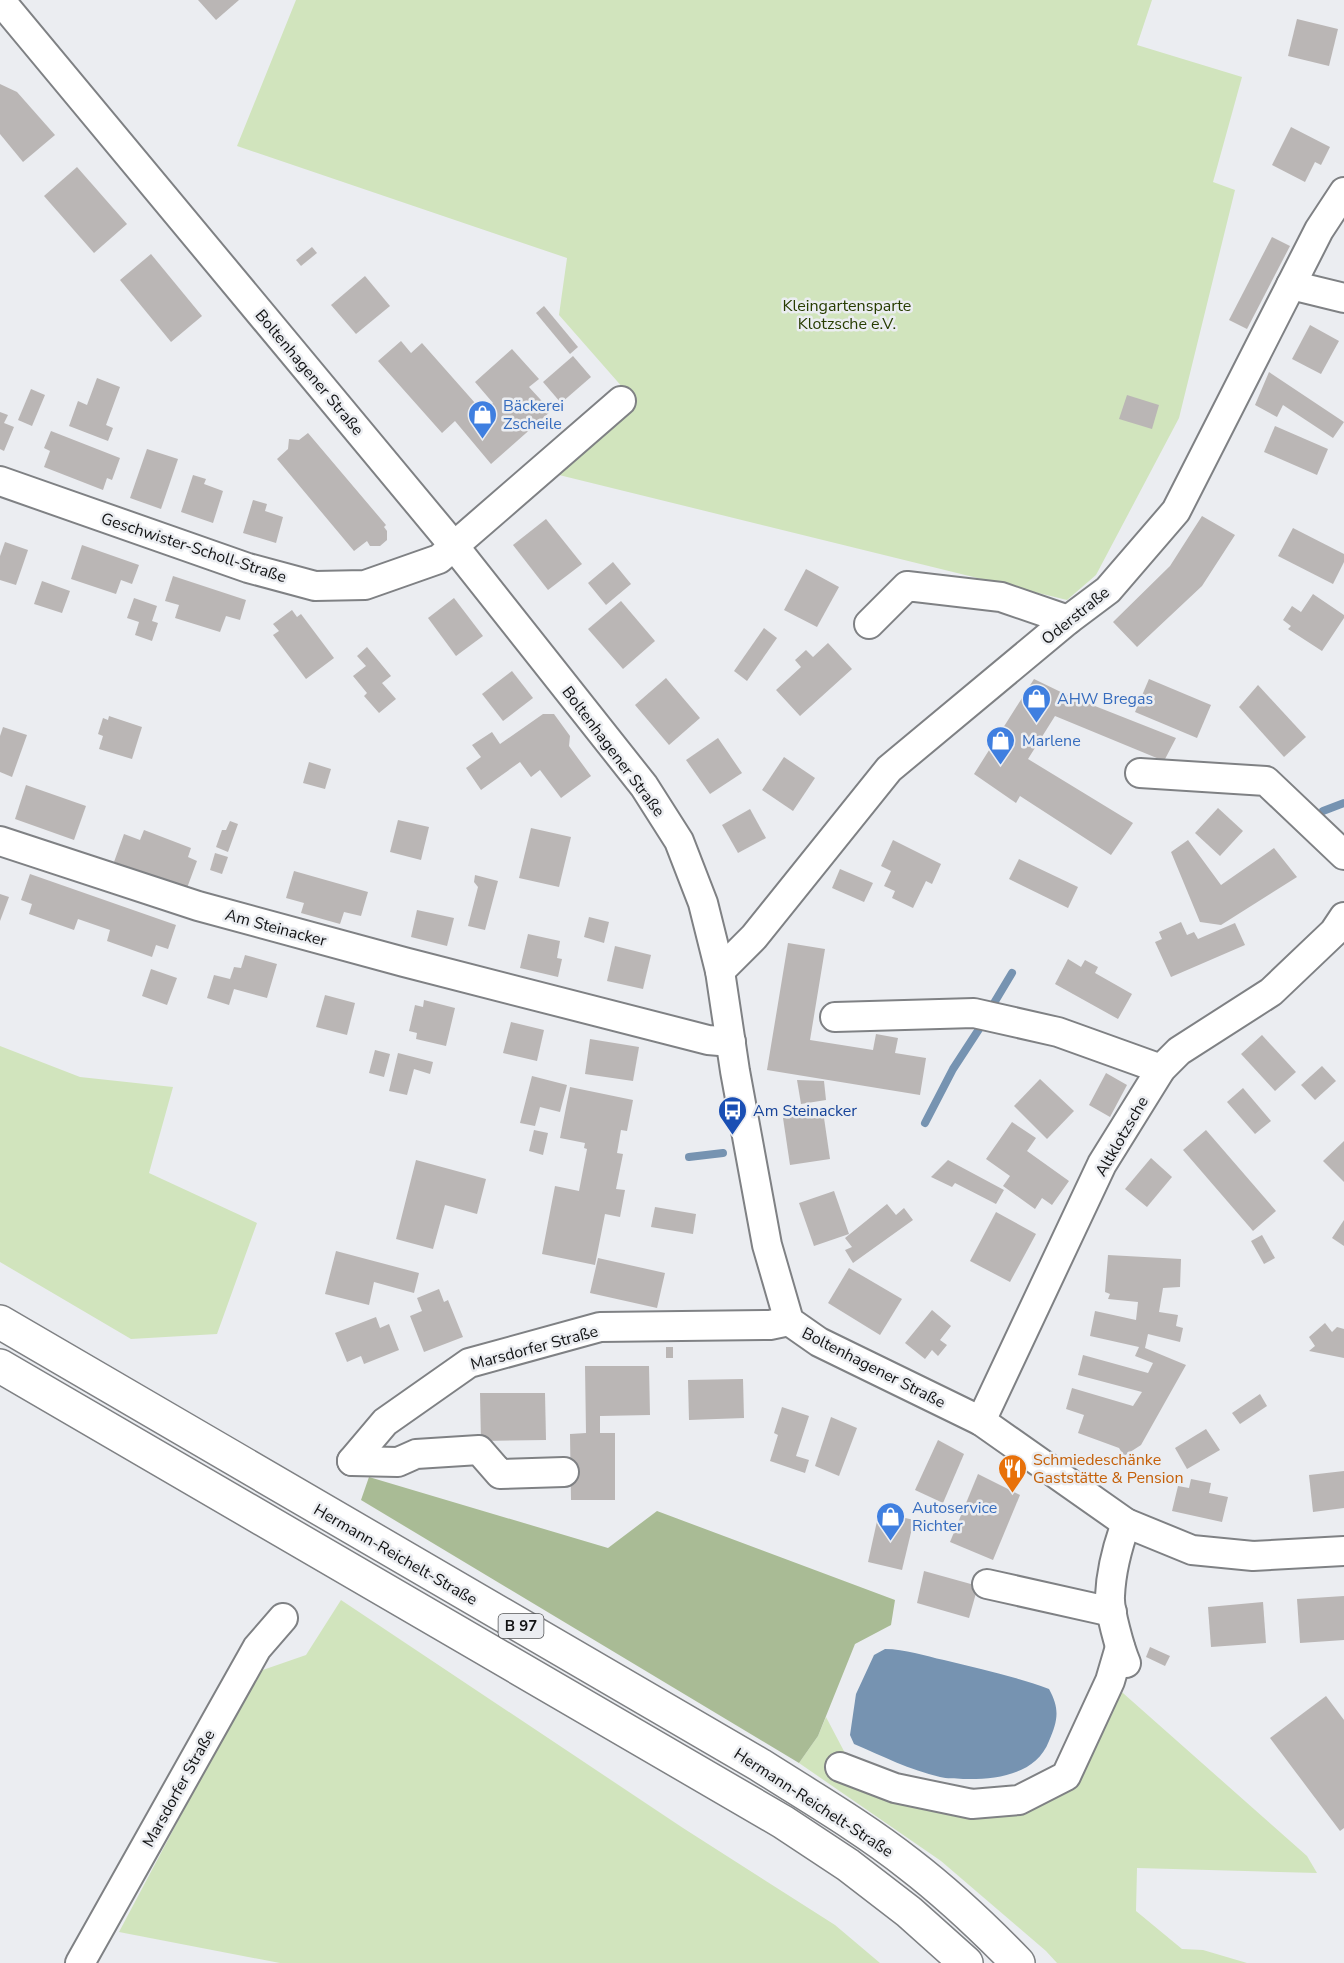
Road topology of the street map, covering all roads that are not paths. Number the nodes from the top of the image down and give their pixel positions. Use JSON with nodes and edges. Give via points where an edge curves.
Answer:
{"nodes":[{"id":1,"x":0,"y":0,"type":"edge"},
{"id":2,"x":13,"y":28,"type":"edge"},
{"id":3,"x":1340,"y":204,"type":"edge"},
{"id":4,"x":1291,"y":285,"type":"junction"},
{"id":5,"x":1344,"y":298,"type":"edge"},
{"id":6,"x":621,"y":401,"type":"dead end"},
{"id":7,"x":0,"y":481,"type":"edge"},
{"id":8,"x":454,"y":546,"type":"junction"},
{"id":9,"x":1068,"y":620,"type":"junction"},
{"id":10,"x":869,"y":624,"type":"dead end"},
{"id":11,"x":1140,"y":773,"type":"dead end"},
{"id":12,"x":0,"y":841,"type":"edge"},
{"id":13,"x":1344,"y":855,"type":"edge"},
{"id":14,"x":1344,"y":916,"type":"edge"},
{"id":15,"x":720,"y":971,"type":"junction"},
{"id":16,"x":835,"y":1017,"type":"dead end"},
{"id":17,"x":731,"y":1042,"type":"junction"},
{"id":18,"x":1161,"y":1069,"type":"junction"},
{"id":19,"x":789,"y":1321,"type":"junction"},
{"id":20,"x":0,"y":1322,"type":"edge"},
{"id":21,"x":0,"y":1366,"type":"edge"},
{"id":22,"x":981,"y":1421,"type":"junction"},
{"id":23,"x":564,"y":1472,"type":"dead end"},
{"id":24,"x":1126,"y":1523,"type":"junction"},
{"id":25,"x":1344,"y":1551,"type":"edge"},
{"id":26,"x":987,"y":1584,"type":"dead end"},
{"id":27,"x":1112,"y":1612,"type":"junction"},
{"id":28,"x":283,"y":1618,"type":"dead end"},
{"id":29,"x":1120,"y":1647,"type":"junction"},
{"id":30,"x":1131,"y":1677,"type":"dead end"},
{"id":31,"x":840,"y":1767,"type":"dead end"},
{"id":32,"x":80,"y":1963,"type":"edge"},
{"id":33,"x":966,"y":1963,"type":"edge"},
{"id":34,"x":1018,"y":1963,"type":"edge"}],
"edges":[{"from":1,"to":2,"type":"street","name":"Boltenhagener Straße"},
{"from":2,"to":8,"type":"street","name":"Boltenhagener Straße"},
{"from":3,"to":4,"type":"street","name":"Oderstraße","via":[[1319,230]]},
{"from":4,"to":5,"type":"street"},
{"from":4,"to":9,"type":"street","name":"Oderstraße","via":[[1176,511],[1108,590]]},
{"from":6,"to":8,"type":"street","name":"Geschwister-Scholl-Straße"},
{"from":7,"to":8,"type":"street","name":"Geschwister-Scholl-Straße","via":[[248,568],[315,586],[365,585],[439,559]]},
{"from":8,"to":15,"type":"street","name":"Boltenhagener Straße","via":[[644,786],[679,842],[703,903]]},
{"from":9,"to":10,"type":"street","via":[[1001,597],[907,586]]},
{"from":9,"to":15,"type":"street","name":"Oderstraße","via":[[889,769],[754,937]]},
{"from":11,"to":13,"type":"street","via":[[1266,781]]},
{"from":12,"to":17,"type":"street","name":"Am Steinacker","via":[[210,909],[449,974],[708,1040]]},
{"from":14,"to":18,"type":"street","name":"Altklotzsche","via":[[1334,932],[1271,992],[1179,1051]]},
{"from":15,"to":17,"type":"street","name":"Boltenhagener Straße"},
{"from":16,"to":18,"type":"street","via":[[974,1013],[1058,1032]]},
{"from":17,"to":19,"type":"street","name":"Boltenhagener Straße","via":[[767,1245]]},
{"from":18,"to":22,"type":"street","name":"Altklotzsche","via":[[1102,1164]]},
{"from":19,"to":22,"type":"street","name":"Boltenhagener Straße","via":[[819,1342]]},
{"from":19,"to":23,"type":"street","name":"Marsdorfer Straße","via":[[739,1326],[600,1327],[469,1363],[385,1422],[352,1461],[398,1462],[416,1454],[478,1450],[500,1474]]},
{"from":20,"to":34,"type":"main road","name":"Hermann-Reichelt-Straße","number":"B 97","via":[[760,1765],[909,1864]]},
{"from":21,"to":33,"type":"main road","name":"Hermann-Reichelt-Straße","number":"B 97","via":[[783,1822],[857,1871]]},
{"from":22,"to":24,"type":"street","name":"Boltenhagener Straße"},
{"from":24,"to":25,"type":"street","name":"Boltenhagener Straße","via":[[1192,1550],[1253,1556]]},
{"from":24,"to":27,"type":"street","via":[[1109,1598]]},
{"from":26,"to":27,"type":"street"},
{"from":27,"to":29,"type":"street"},
{"from":28,"to":32,"type":"street","name":"Marsdorfer Straße","via":[[257,1648]]},
{"from":29,"to":30,"type":"street"},
{"from":29,"to":31,"type":"street","via":[[1110,1681],[1066,1776],[1019,1800],[972,1804],[895,1788]]}]}
